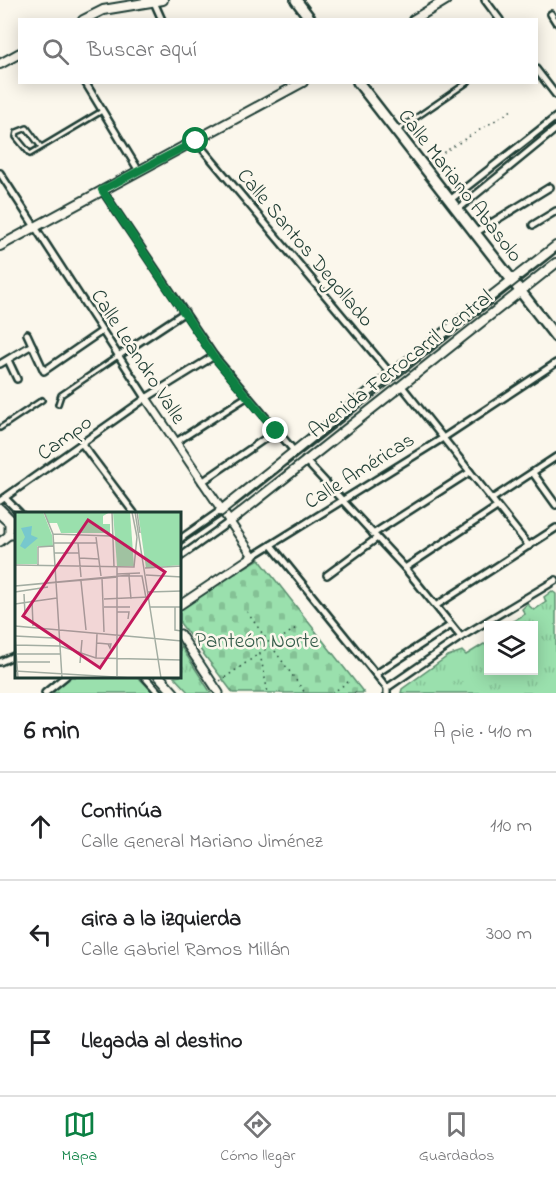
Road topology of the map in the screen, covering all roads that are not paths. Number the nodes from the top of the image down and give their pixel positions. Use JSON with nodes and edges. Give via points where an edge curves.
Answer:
{"nodes":[{"id":1,"x":163,"y":0,"type":"edge"},
{"id":2,"x":296,"y":0,"type":"edge"},
{"id":3,"x":446,"y":0,"type":"edge"},
{"id":4,"x":485,"y":0,"type":"edge"},
{"id":5,"x":153,"y":1,"type":"edge"},
{"id":6,"x":551,"y":14,"type":"dead end"},
{"id":7,"x":87,"y":18,"type":"edge"},
{"id":8,"x":161,"y":18,"type":"edge"},
{"id":9,"x":309,"y":18,"type":"edge"},
{"id":10,"x":416,"y":18,"type":"edge"},
{"id":11,"x":498,"y":18,"type":"edge"},
{"id":12,"x":556,"y":22,"type":"edge"},
{"id":13,"x":18,"y":54,"type":"edge"},
{"id":14,"x":0,"y":64,"type":"edge"},
{"id":15,"x":538,"y":70,"type":"edge"},
{"id":16,"x":86,"y":84,"type":"edge"},
{"id":17,"x":299,"y":84,"type":"edge"},
{"id":18,"x":360,"y":84,"type":"edge"},
{"id":19,"x":465,"y":84,"type":"edge"},
{"id":20,"x":556,"y":95,"type":"edge"},
{"id":21,"x":102,"y":111,"type":"junction"},
{"id":22,"x":556,"y":117,"type":"edge"},
{"id":23,"x":556,"y":129,"type":"edge"},
{"id":24,"x":396,"y":132,"type":"junction"},
{"id":25,"x":196,"y":141,"type":"junction"},
{"id":26,"x":41,"y":147,"type":"junction"},
{"id":27,"x":139,"y":171,"type":"junction"},
{"id":28,"x":0,"y":173,"type":"edge"},
{"id":29,"x":550,"y":187,"type":"dead end"},
{"id":30,"x":102,"y":190,"type":"junction"},
{"id":31,"x":450,"y":200,"type":"junction"},
{"id":32,"x":457,"y":210,"type":"junction"},
{"id":33,"x":556,"y":211,"type":"edge"},
{"id":34,"x":533,"y":225,"type":"dead end"},
{"id":35,"x":36,"y":226,"type":"junction"},
{"id":36,"x":474,"y":234,"type":"junction"},
{"id":37,"x":0,"y":246,"type":"edge"},
{"id":38,"x":556,"y":246,"type":"edge"},
{"id":39,"x":556,"y":263,"type":"edge"},
{"id":40,"x":513,"y":281,"type":"junction"},
{"id":41,"x":521,"y":292,"type":"junction"},
{"id":42,"x":185,"y":312,"type":"junction"},
{"id":43,"x":102,"y":331,"type":"junction"},
{"id":44,"x":27,"y":334,"type":"dead end"},
{"id":45,"x":556,"y":337,"type":"edge"},
{"id":46,"x":32,"y":345,"type":"junction"},
{"id":47,"x":118,"y":356,"type":"junction"},
{"id":48,"x":213,"y":356,"type":"junction"},
{"id":49,"x":8,"y":360,"type":"junction"},
{"id":50,"x":556,"y":363,"type":"edge"},
{"id":51,"x":0,"y":364,"type":"edge"},
{"id":52,"x":391,"y":374,"type":"junction"},
{"id":53,"x":16,"y":380,"type":"dead end"},
{"id":54,"x":401,"y":385,"type":"junction"},
{"id":55,"x":248,"y":396,"type":"junction"},
{"id":56,"x":146,"y":398,"type":"junction"},
{"id":57,"x":42,"y":400,"type":"dead end"},
{"id":58,"x":58,"y":404,"type":"dead end"},
{"id":59,"x":0,"y":428,"type":"edge"},
{"id":60,"x":276,"y":431,"type":"junction"},
{"id":61,"x":443,"y":438,"type":"junction"},
{"id":62,"x":176,"y":442,"type":"junction"},
{"id":63,"x":82,"y":444,"type":"junction"},
{"id":64,"x":294,"y":451,"type":"junction"},
{"id":65,"x":556,"y":457,"type":"edge"},
{"id":66,"x":305,"y":460,"type":"junction"},
{"id":67,"x":470,"y":472,"type":"junction"},
{"id":68,"x":533,"y":473,"type":"junction"},
{"id":69,"x":202,"y":482,"type":"junction"},
{"id":70,"x":492,"y":499,"type":"junction"},
{"id":71,"x":3,"y":500,"type":"edge"},
{"id":72,"x":340,"y":500,"type":"junction"},
{"id":73,"x":556,"y":505,"type":"edge"},
{"id":74,"x":497,"y":507,"type":"junction"},
{"id":75,"x":0,"y":509,"type":"edge"},
{"id":76,"x":220,"y":511,"type":"junction"},
{"id":77,"x":19,"y":512,"type":"edge"},
{"id":78,"x":133,"y":512,"type":"edge"},
{"id":79,"x":0,"y":515,"type":"edge"},
{"id":80,"x":229,"y":522,"type":"junction"},
{"id":81,"x":15,"y":524,"type":"edge"},
{"id":82,"x":556,"y":528,"type":"edge"},
{"id":83,"x":13,"y":535,"type":"edge"},
{"id":84,"x":375,"y":536,"type":"junction"},
{"id":85,"x":182,"y":537,"type":"edge"},
{"id":86,"x":0,"y":542,"type":"edge"},
{"id":87,"x":271,"y":545,"type":"junction"},
{"id":88,"x":529,"y":546,"type":"junction"},
{"id":89,"x":182,"y":556,"type":"edge"},
{"id":90,"x":253,"y":556,"type":"junction"},
{"id":91,"x":405,"y":568,"type":"junction"},
{"id":92,"x":327,"y":575,"type":"dead end"},
{"id":93,"x":556,"y":580,"type":"edge"},
{"id":94,"x":182,"y":604,"type":"edge"},
{"id":95,"x":437,"y":605,"type":"junction"},
{"id":96,"x":451,"y":625,"type":"junction"},
{"id":97,"x":182,"y":637,"type":"edge"},
{"id":98,"x":461,"y":637,"type":"junction"},
{"id":99,"x":15,"y":656,"type":"edge"},
{"id":100,"x":0,"y":662,"type":"edge"},
{"id":101,"x":376,"y":674,"type":"junction"},
{"id":102,"x":64,"y":678,"type":"edge"},
{"id":103,"x":146,"y":678,"type":"edge"},
{"id":104,"x":161,"y":678,"type":"edge"},
{"id":105,"x":387,"y":690,"type":"edge"},
{"id":106,"x":45,"y":693,"type":"edge"},
{"id":107,"x":159,"y":693,"type":"edge"},
{"id":108,"x":174,"y":693,"type":"edge"},
{"id":109,"x":219,"y":693,"type":"edge"}],
"edges":[{"from":1,"to":5,"type":"main road"},
{"from":2,"to":9,"type":"main road"},
{"from":3,"to":10,"type":"main road"},
{"from":4,"to":11,"type":"street"},
{"from":5,"to":7,"type":"main road","via":[[103,10]]},
{"from":5,"to":8,"type":"street"},
{"from":6,"to":12,"type":"street"},
{"from":13,"to":14,"type":"main road"},
{"from":15,"to":20,"type":"street"},
{"from":16,"to":21,"type":"street"},
{"from":17,"to":25,"type":"main road"},
{"from":18,"to":24,"type":"main road","name":"Calle Mariano Abasolo"},
{"from":19,"to":24,"type":"lane"},
{"from":21,"to":26,"type":"lane"},
{"from":21,"to":27,"type":"street"},
{"from":22,"to":31,"type":"street"},
{"from":23,"to":32,"type":"street"},
{"from":24,"to":31,"type":"main road","name":"Calle Mariano Abasolo"},
{"from":25,"to":27,"type":"main road"},
{"from":25,"to":52,"type":"street","name":"Calle Santos Degollado"},
{"from":26,"to":26,"type":"lane","via":[[30,154],[16,137],[17,132],[27,128]]},
{"from":27,"to":30,"type":"main road"},
{"from":28,"to":35,"type":"street","name":"Calle Leandro Valle"},
{"from":29,"to":36,"type":"street"},
{"from":30,"to":35,"type":"main road"},
{"from":30,"to":42,"type":"street"},
{"from":31,"to":32,"type":"main road","name":"Calle Mariano Abasolo"},
{"from":32,"to":36,"type":"main road","name":"Calle Mariano Abasolo"},
{"from":33,"to":34,"type":"street"},
{"from":35,"to":37,"type":"main road"},
{"from":35,"to":43,"type":"street","name":"Calle Leandro Valle"},
{"from":36,"to":40,"type":"main road","name":"Calle Mariano Abasolo"},
{"from":38,"to":40,"type":"main road","name":"Avenida Ferrocarril Central"},
{"from":39,"to":41,"type":"main road","name":"Avenida Ferrocarril Central"},
{"from":40,"to":41,"type":"main road","name":"Calle Mariano Abasolo"},
{"from":40,"to":52,"type":"main road","name":"Avenida Ferrocarril Central"},
{"from":41,"to":45,"type":"main road","name":"Calle Mariano Abasolo"},
{"from":41,"to":54,"type":"main road","name":"Avenida Ferrocarril Central"},
{"from":42,"to":47,"type":"street"},
{"from":42,"to":48,"type":"street"},
{"from":43,"to":46,"type":"street","via":[[44,371]]},
{"from":43,"to":47,"type":"street","name":"Calle Leandro Valle"},
{"from":44,"to":46,"type":"street"},
{"from":46,"to":49,"type":"street"},
{"from":47,"to":56,"type":"street","name":"Calle Leandro Valle"},
{"from":47,"to":58,"type":"lane","via":[[61,395]]},
{"from":48,"to":55,"type":"street"},
{"from":48,"to":56,"type":"street","name":"Campo"},
{"from":49,"to":51,"type":"street"},
{"from":49,"to":53,"type":"street"},
{"from":50,"to":61,"type":"street","name":"Calle Américas"},
{"from":52,"to":64,"type":"main road","name":"Avenida Ferrocarril Central"},
{"from":54,"to":61,"type":"street"},
{"from":54,"to":66,"type":"main road","name":"Avenida Ferrocarril Central"},
{"from":55,"to":60,"type":"street"},
{"from":55,"to":62,"type":"street"},
{"from":56,"to":62,"type":"street","name":"Calle Leandro Valle"},
{"from":56,"to":63,"type":"street","name":"Campo"},
{"from":57,"to":59,"type":"lane"},
{"from":60,"to":64,"type":"street"},
{"from":60,"to":69,"type":"street"},
{"from":61,"to":67,"type":"street"},
{"from":61,"to":72,"type":"street","name":"Calle Américas"},
{"from":62,"to":69,"type":"street","name":"Calle Leandro Valle"},
{"from":63,"to":71,"type":"street","name":"Campo"},
{"from":63,"to":78,"type":"street"},
{"from":64,"to":76,"type":"main road","name":"Avenida Ferrocarril Central"},
{"from":65,"to":68,"type":"street"},
{"from":66,"to":72,"type":"street"},
{"from":66,"to":80,"type":"main road","name":"Avenida Ferrocarril Central"},
{"from":67,"to":70,"type":"street"},
{"from":67,"to":84,"type":"street"},
{"from":68,"to":70,"type":"street"},
{"from":68,"to":73,"type":"street"},
{"from":69,"to":76,"type":"street","name":"Calle Leandro Valle"},
{"from":70,"to":74,"type":"street"},
{"from":71,"to":77,"type":"street"},
{"from":72,"to":84,"type":"street"},
{"from":72,"to":87,"type":"street","name":"Calle Américas"},
{"from":74,"to":88,"type":"street"},
{"from":74,"to":91,"type":"street"},
{"from":75,"to":81,"type":"main road"},
{"from":76,"to":80,"type":"street","name":"Calle Leandro Valle"},
{"from":76,"to":85,"type":"street","name":"Avenida Ferrocarril Central"},
{"from":79,"to":83,"type":"street"},
{"from":80,"to":89,"type":"street","name":"Avenida Ferrocarril Central"},
{"from":80,"to":90,"type":"street","name":"Calle Leandro Valle"},
{"from":82,"to":88,"type":"street"},
{"from":83,"to":86,"type":"street"},
{"from":84,"to":91,"type":"street"},
{"from":84,"to":92,"type":"street"},
{"from":87,"to":90,"type":"street","name":"Calle Américas"},
{"from":87,"to":101,"type":"street"},
{"from":88,"to":95,"type":"street"},
{"from":90,"to":94,"type":"street","name":"Calle Américas"},
{"from":91,"to":95,"type":"street"},
{"from":93,"to":98,"type":"street"},
{"from":95,"to":96,"type":"street"},
{"from":96,"to":98,"type":"street"},
{"from":96,"to":101,"type":"street"},
{"from":97,"to":109,"type":"street"},
{"from":98,"to":105,"type":"street"},
{"from":99,"to":100,"type":"street"},
{"from":101,"to":105,"type":"street"},
{"from":102,"to":106,"type":"street"},
{"from":103,"to":107,"type":"street"},
{"from":104,"to":108,"type":"main road"}]}
